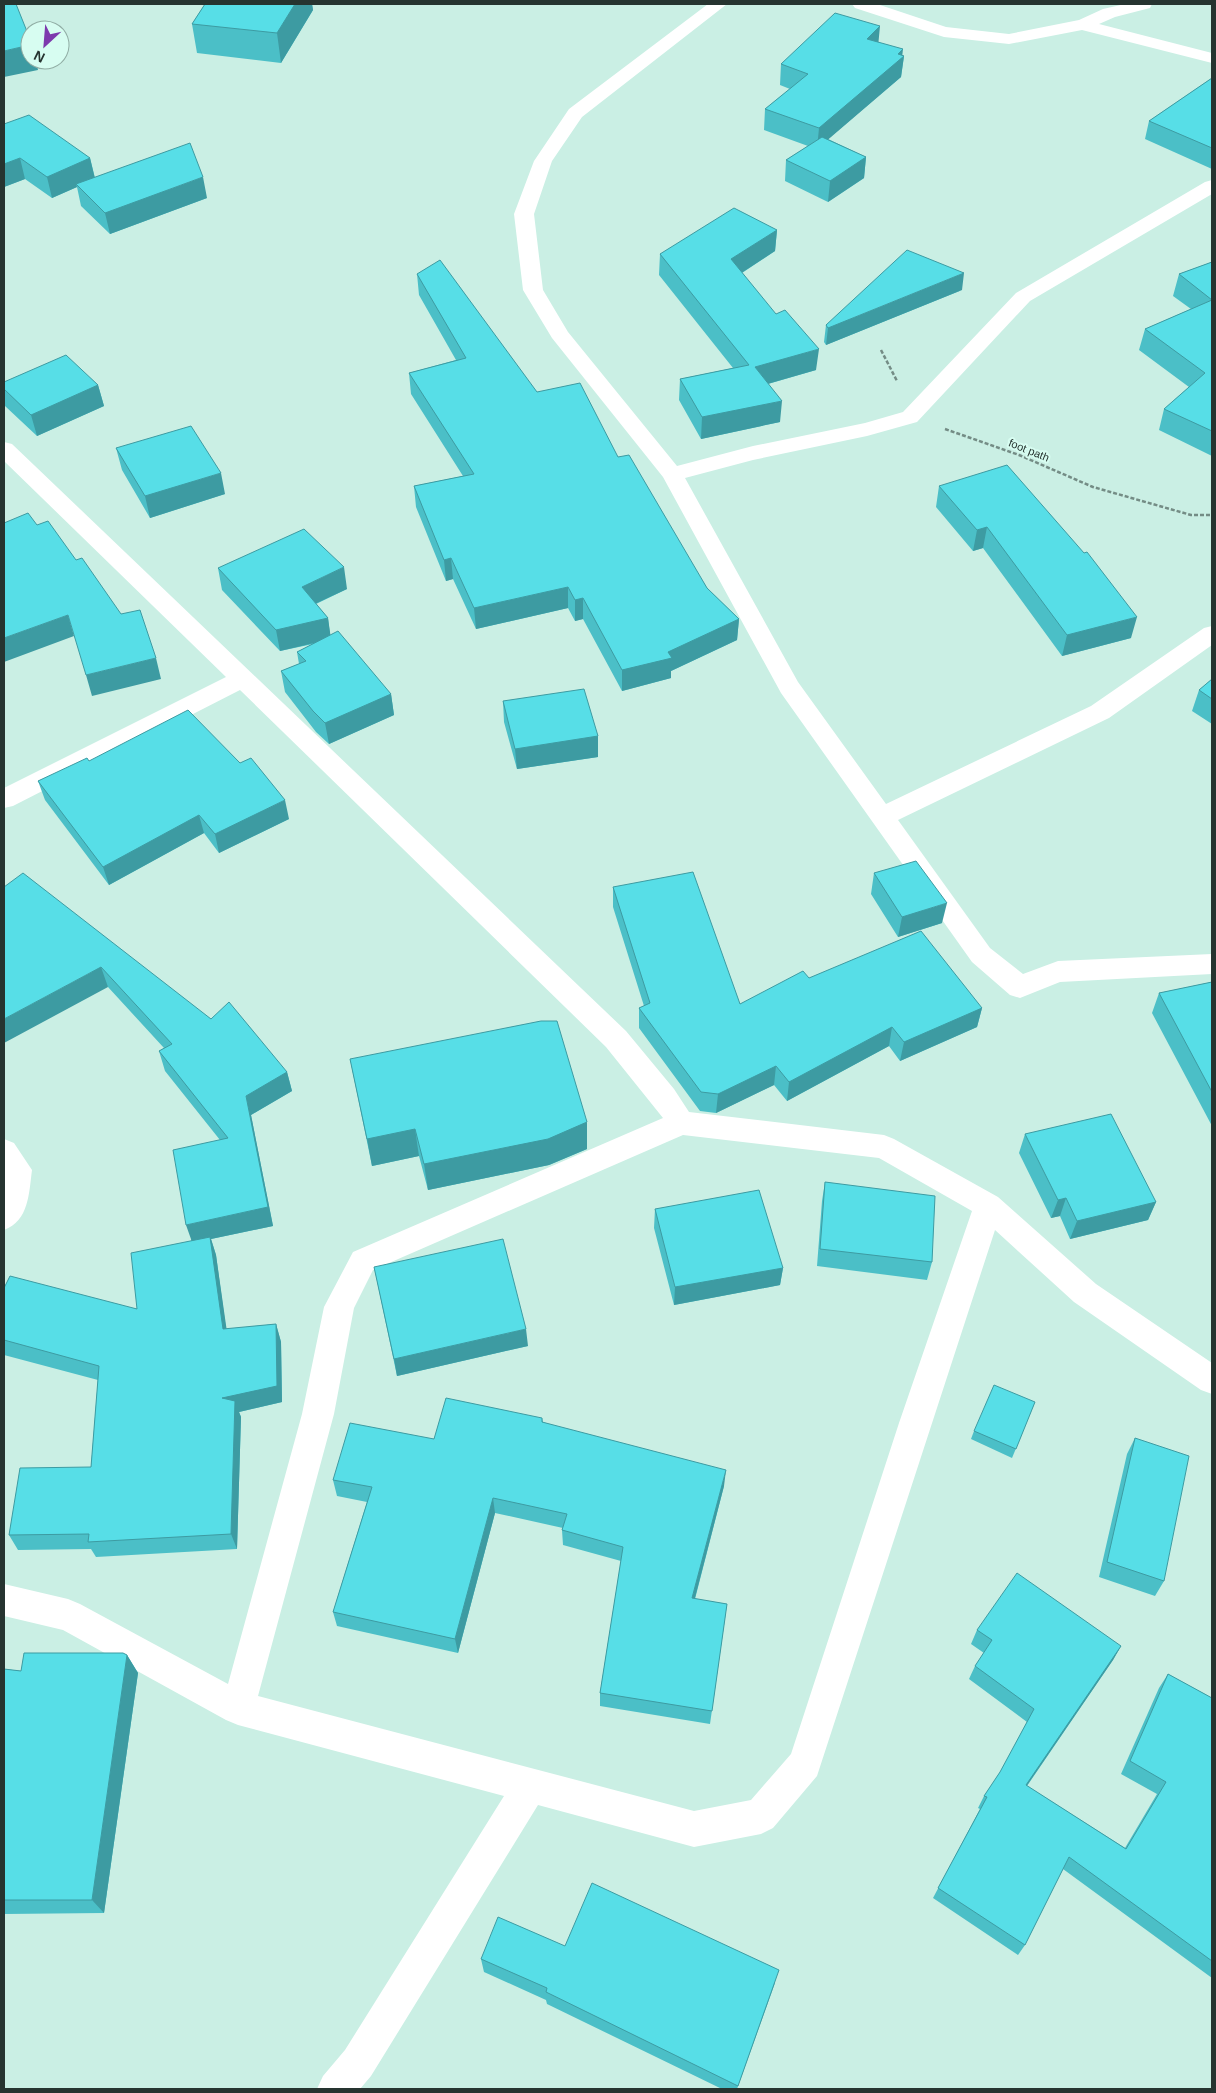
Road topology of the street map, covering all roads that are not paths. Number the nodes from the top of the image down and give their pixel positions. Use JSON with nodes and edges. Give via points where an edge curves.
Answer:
{"nodes":[{"id":1,"x":718,"y":4,"type":"edge"},
{"id":2,"x":860,"y":4,"type":"edge"},
{"id":3,"x":1144,"y":4,"type":"edge"},
{"id":4,"x":1084,"y":24,"type":"junction"},
{"id":5,"x":1212,"y":58,"type":"edge"},
{"id":6,"x":1212,"y":186,"type":"edge"},
{"id":7,"x":4,"y":449,"type":"edge"},
{"id":8,"x":672,"y":474,"type":"junction"},
{"id":9,"x":1212,"y":634,"type":"edge"},
{"id":10,"x":242,"y":679,"type":"junction"},
{"id":11,"x":4,"y":799,"type":"edge"},
{"id":12,"x":882,"y":816,"type":"junction"},
{"id":13,"x":1212,"y":964,"type":"edge"},
{"id":14,"x":681,"y":1123,"type":"junction"},
{"id":15,"x":4,"y":1151,"type":"edge"},
{"id":16,"x":988,"y":1206,"type":"junction"},
{"id":17,"x":4,"y":1216,"type":"edge"},
{"id":18,"x":1212,"y":1380,"type":"edge"},
{"id":19,"x":4,"y":1600,"type":"edge"},
{"id":20,"x":238,"y":1708,"type":"junction"},
{"id":21,"x":530,"y":1786,"type":"junction"},
{"id":22,"x":336,"y":2089,"type":"edge"}],
"edges":[{"from":1,"to":8,"type":"street","via":[[575,113],[543,161],[524,214],[533,290],[559,334]]},
{"from":2,"to":4,"type":"street","via":[[944,32],[1009,39]]},
{"from":3,"to":4,"type":"street","via":[[1109,13]]},
{"from":4,"to":5,"type":"street"},
{"from":6,"to":8,"type":"street","via":[[1024,297],[910,417],[753,452]]},
{"from":7,"to":10,"type":"street"},
{"from":8,"to":12,"type":"street","via":[[789,687]]},
{"from":9,"to":12,"type":"street","via":[[1100,712]]},
{"from":10,"to":11,"type":"street"},
{"from":10,"to":14,"type":"street","via":[[616,1039]]},
{"from":12,"to":13,"type":"street","via":[[981,955],[1020,986],[1058,972]]},
{"from":14,"to":16,"type":"street","via":[[884,1147]]},
{"from":14,"to":20,"type":"street","via":[[363,1261],[339,1307],[318,1414]]},
{"from":15,"to":17,"type":"street","via":[[18,1170],[13,1204]]},
{"from":16,"to":18,"type":"street","via":[[1086,1293]]},
{"from":16,"to":21,"type":"street","via":[[805,1764],[761,1816],[694,1830]]},
{"from":19,"to":20,"type":"street","via":[[68,1615]]},
{"from":20,"to":21,"type":"street"},
{"from":21,"to":22,"type":"street","via":[[358,2062]]}]}
